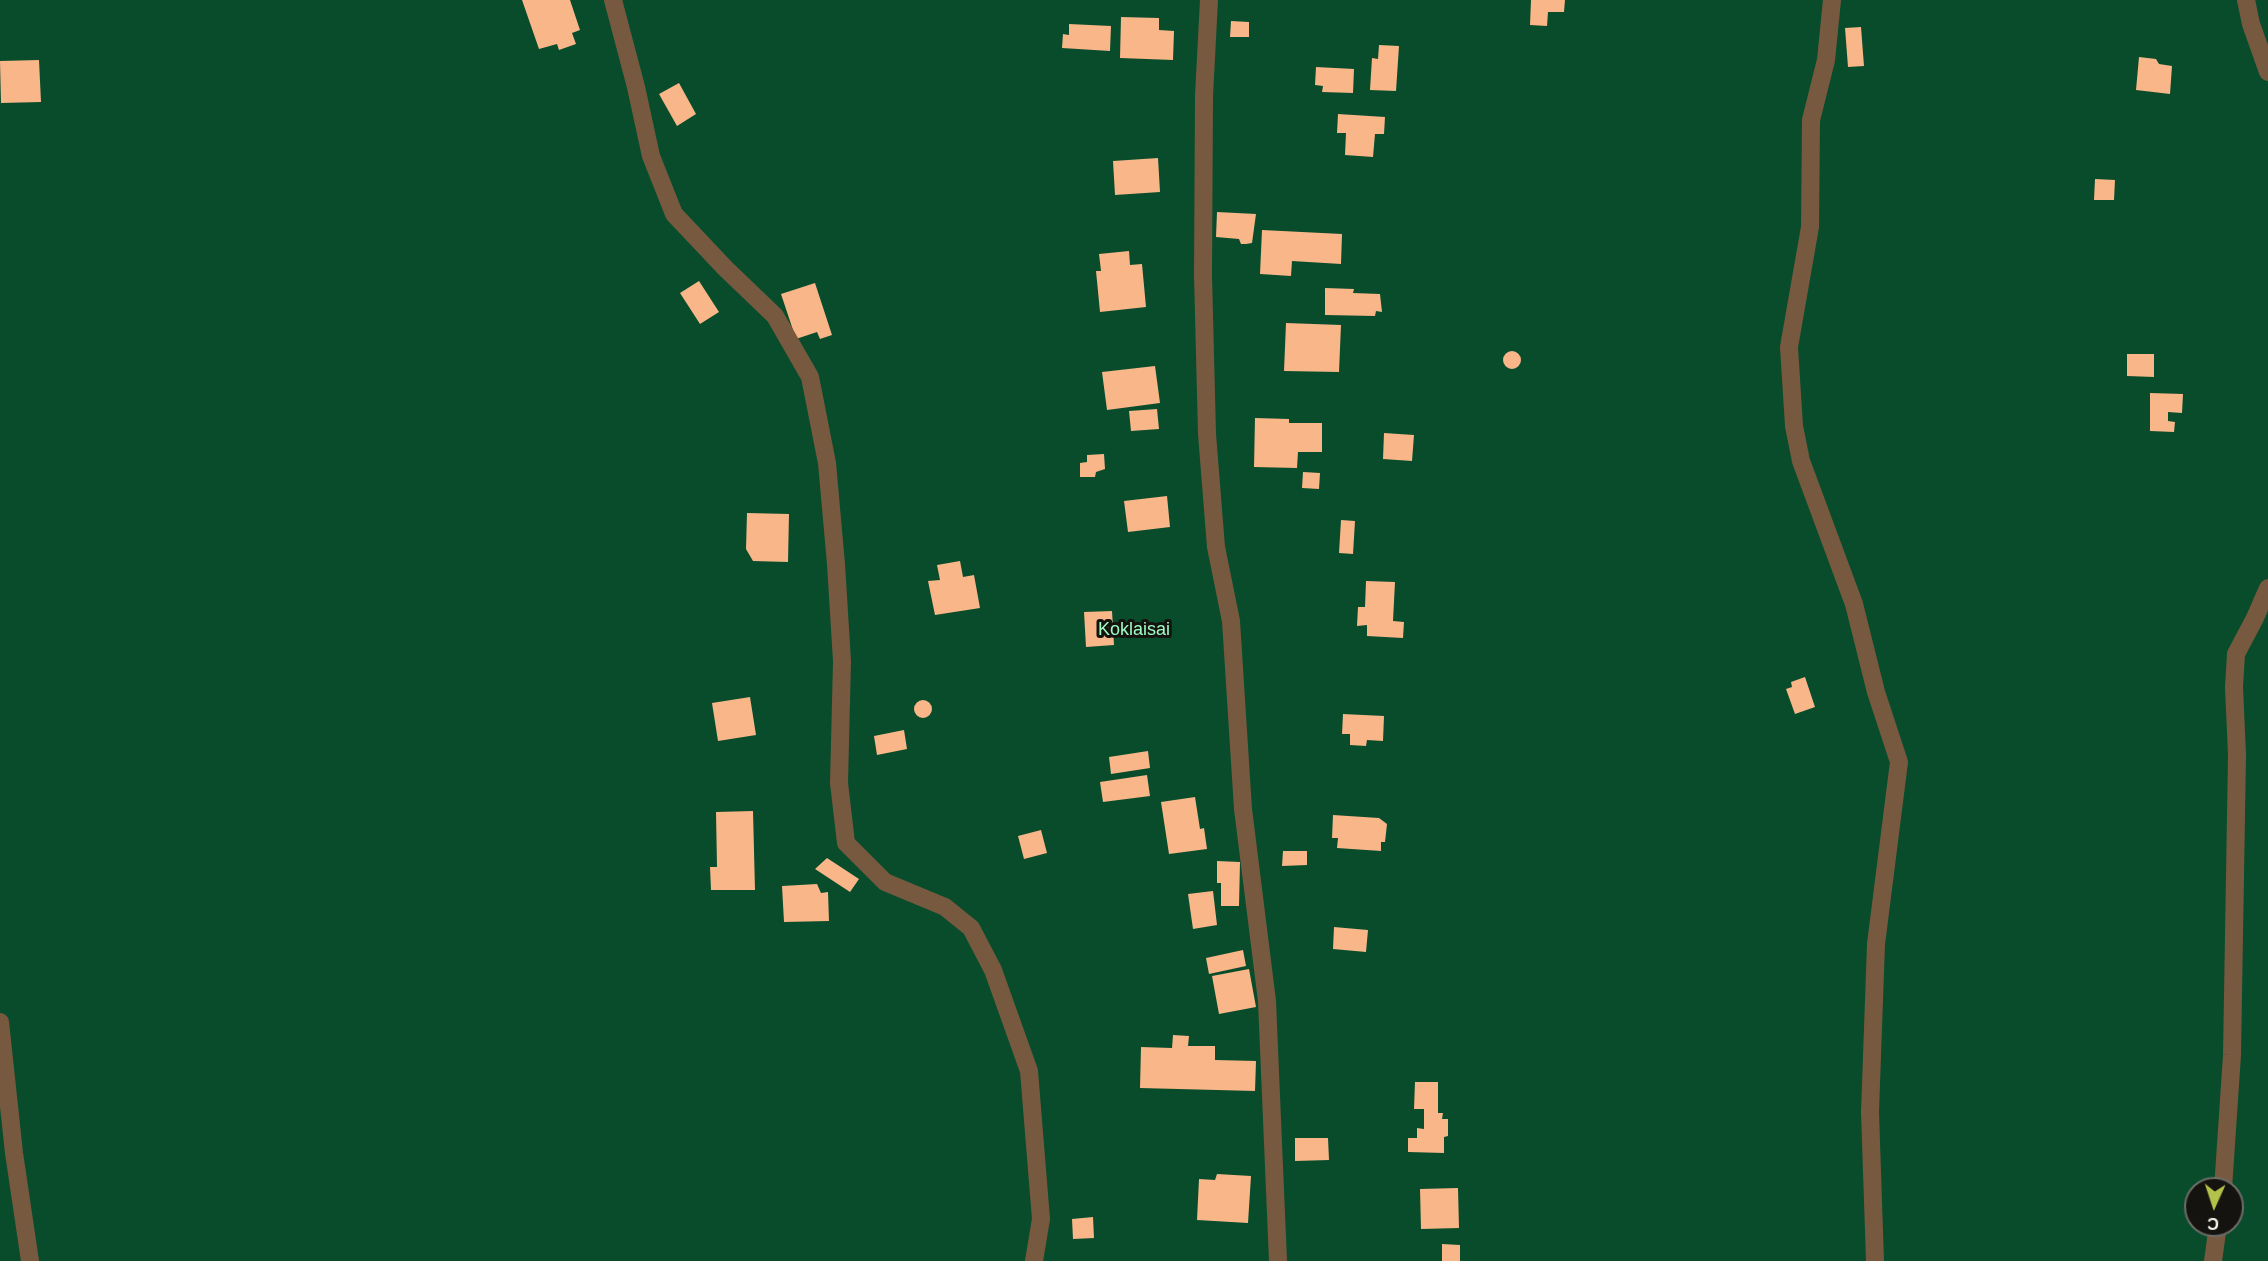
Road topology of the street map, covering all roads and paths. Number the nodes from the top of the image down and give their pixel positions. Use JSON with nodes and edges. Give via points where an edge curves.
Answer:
{"nodes":[{"id":1,"x":613,"y":0,"type":"edge"},
{"id":2,"x":1209,"y":0,"type":"edge"},
{"id":3,"x":1832,"y":0,"type":"edge"},
{"id":4,"x":2246,"y":0,"type":"edge"},
{"id":5,"x":2268,"y":72,"type":"edge"},
{"id":6,"x":2268,"y":588,"type":"edge"},
{"id":7,"x":0,"y":1022,"type":"edge"},
{"id":8,"x":2224,"y":1177,"type":"edge"},
{"id":9,"x":2216,"y":1237,"type":"edge"},
{"id":10,"x":30,"y":1261,"type":"edge"},
{"id":11,"x":1034,"y":1261,"type":"edge"},
{"id":12,"x":1278,"y":1261,"type":"edge"},
{"id":13,"x":1875,"y":1261,"type":"edge"},
{"id":14,"x":2213,"y":1261,"type":"edge"}],
"edges":[{"from":1,"to":11,"type":"street","via":[[651,156],[674,214],[775,316],[810,377],[827,463],[836,564],[842,661],[839,783],[846,843],[885,882],[945,907],[971,928],[993,970],[1029,1071],[1041,1219]]},
{"from":2,"to":12,"type":"street","via":[[1203,275],[1207,434],[1216,547],[1231,621],[1243,809],[1267,1001]]},
{"from":3,"to":13,"type":"street","via":[[1826,60],[1811,120],[1810,227],[1789,347],[1794,426],[1802,461],[1854,604],[1899,762],[1876,944],[1870,1112]]},
{"from":4,"to":5,"type":"street"},
{"from":6,"to":8,"type":"street","via":[[2236,654],[2233,1043]]},
{"from":7,"to":10,"type":"street"},
{"from":9,"to":14,"type":"street"}]}
